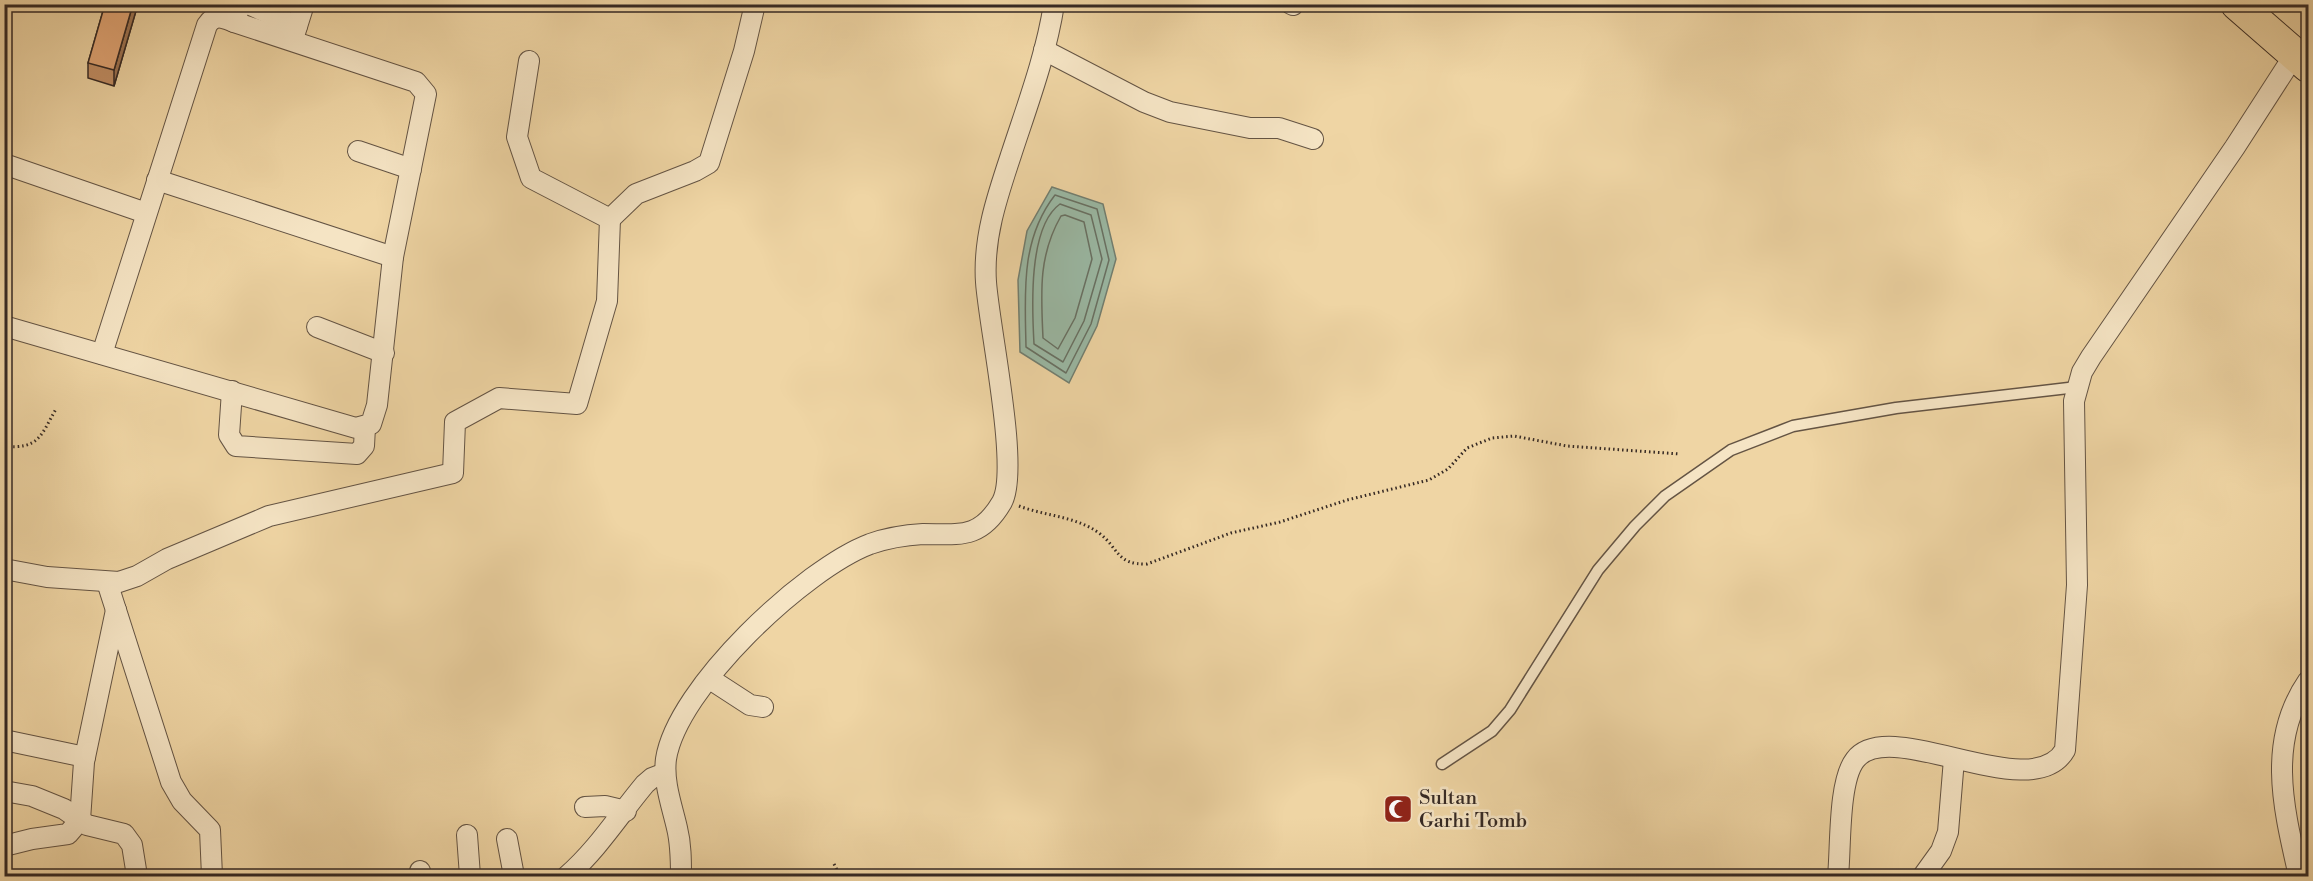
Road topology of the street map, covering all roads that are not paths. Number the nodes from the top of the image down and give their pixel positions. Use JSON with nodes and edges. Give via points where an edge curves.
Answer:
{"nodes":[{"id":1,"x":248,"y":4,"type":"edge"},
{"id":2,"x":304,"y":4,"type":"edge"},
{"id":3,"x":754,"y":4,"type":"edge"},
{"id":4,"x":1054,"y":4,"type":"edge"},
{"id":5,"x":2237,"y":4,"type":"edge"},
{"id":6,"x":2261,"y":4,"type":"edge"},
{"id":7,"x":238,"y":13,"type":"edge"},
{"id":8,"x":295,"y":33,"type":"junction"},
{"id":9,"x":1044,"y":51,"type":"junction"},
{"id":10,"x":2304,"y":55,"type":"edge"},
{"id":11,"x":529,"y":61,"type":"dead end"},
{"id":12,"x":1313,"y":139,"type":"dead end"},
{"id":13,"x":358,"y":151,"type":"dead end"},
{"id":14,"x":4,"y":164,"type":"edge"},
{"id":15,"x":411,"y":169,"type":"junction"},
{"id":16,"x":157,"y":180,"type":"junction"},
{"id":17,"x":147,"y":213,"type":"junction"},
{"id":18,"x":610,"y":219,"type":"junction"},
{"id":19,"x":393,"y":257,"type":"junction"},
{"id":20,"x":4,"y":326,"type":"edge"},
{"id":21,"x":317,"y":327,"type":"dead end"},
{"id":22,"x":384,"y":353,"type":"junction"},
{"id":23,"x":102,"y":354,"type":"junction"},
{"id":24,"x":2077,"y":387,"type":"junction"},
{"id":25,"x":232,"y":391,"type":"junction"},
{"id":26,"x":365,"y":427,"type":"junction"},
{"id":27,"x":4,"y":569,"type":"edge"},
{"id":28,"x":107,"y":582,"type":"junction"},
{"id":29,"x":116,"y":609,"type":"junction"},
{"id":30,"x":710,"y":679,"type":"junction"},
{"id":31,"x":2308,"y":681,"type":"edge"},
{"id":32,"x":763,"y":707,"type":"dead end"},
{"id":33,"x":4,"y":740,"type":"edge"},
{"id":34,"x":85,"y":757,"type":"junction"},
{"id":35,"x":1954,"y":759,"type":"junction"},
{"id":36,"x":1442,"y":764,"type":"dead end"},
{"id":37,"x":665,"y":773,"type":"junction"},
{"id":38,"x":4,"y":790,"type":"edge"},
{"id":39,"x":585,"y":807,"type":"dead end"},
{"id":40,"x":626,"y":811,"type":"junction"},
{"id":41,"x":80,"y":820,"type":"junction"},
{"id":42,"x":467,"y":835,"type":"dead end"},
{"id":43,"x":507,"y":839,"type":"dead end"},
{"id":44,"x":4,"y":846,"type":"edge"},
{"id":45,"x":137,"y":876,"type":"edge"},
{"id":46,"x":212,"y":876,"type":"edge"},
{"id":47,"x":470,"y":876,"type":"edge"},
{"id":48,"x":514,"y":876,"type":"edge"},
{"id":49,"x":567,"y":876,"type":"edge"},
{"id":50,"x":681,"y":876,"type":"edge"},
{"id":51,"x":1838,"y":876,"type":"edge"},
{"id":52,"x":1923,"y":876,"type":"edge"},
{"id":53,"x":2299,"y":876,"type":"edge"}],
"edges":[{"from":1,"to":8,"type":"street"},
{"from":2,"to":8,"type":"street"},
{"from":3,"to":18,"type":"street","via":[[709,163],[636,194]]},
{"from":4,"to":9,"type":"street"},
{"from":5,"to":10,"type":"main road"},
{"from":6,"to":10,"type":"main road"},
{"from":7,"to":8,"type":"street"},
{"from":7,"to":16,"type":"street","via":[[214,18],[207,25]]},
{"from":8,"to":15,"type":"street","via":[[424,88],[427,99]]},
{"from":9,"to":12,"type":"street","via":[[1170,112],[1250,128],[1279,128]]},
{"from":9,"to":30,"type":"street","via":[[996,200],[986,252],[1006,449],[1003,500],[987,521],[963,535],[891,538],[824,568],[747,634]]},
{"from":10,"to":24,"type":"street","via":[[2235,147],[2091,357]]},
{"from":11,"to":18,"type":"street","via":[[517,137],[531,178]]},
{"from":13,"to":15,"type":"street"},
{"from":14,"to":17,"type":"street"},
{"from":15,"to":19,"type":"street"},
{"from":16,"to":17,"type":"street"},
{"from":16,"to":19,"type":"street"},
{"from":17,"to":23,"type":"street"},
{"from":18,"to":28,"type":"street","via":[[607,301],[578,404],[499,398],[455,422],[453,473],[269,516],[167,559],[137,576]]},
{"from":19,"to":22,"type":"street"},
{"from":20,"to":23,"type":"street"},
{"from":21,"to":22,"type":"street"},
{"from":22,"to":26,"type":"street","via":[[376,412]]},
{"from":23,"to":25,"type":"street"},
{"from":24,"to":35,"type":"street","via":[[2077,585],[2065,750],[2051,764],[2028,769]]},
{"from":24,"to":36,"type":"lane","via":[[1896,408],[1793,426],[1731,450],[1665,496],[1635,526],[1598,570],[1510,710],[1492,731]]},
{"from":25,"to":26,"type":"street","via":[[356,428]]},
{"from":25,"to":26,"type":"street","via":[[229,435],[236,446],[357,454],[364,446]]},
{"from":27,"to":28,"type":"street"},
{"from":28,"to":29,"type":"street"},
{"from":29,"to":34,"type":"street"},
{"from":29,"to":46,"type":"street","via":[[171,782],[182,801],[210,830]]},
{"from":30,"to":32,"type":"street","via":[[750,705]]},
{"from":30,"to":37,"type":"street","via":[[672,738]]},
{"from":31,"to":53,"type":"street","via":[[2286,731],[2280,765]]},
{"from":33,"to":34,"type":"street"},
{"from":34,"to":41,"type":"street"},
{"from":35,"to":51,"type":"street","via":[[1896,746],[1879,746],[1861,753],[1846,783]]},
{"from":35,"to":52,"type":"street","via":[[1948,832],[1941,851]]},
{"from":37,"to":40,"type":"street","via":[[645,784]]},
{"from":37,"to":50,"type":"street","via":[[681,851]]},
{"from":38,"to":41,"type":"street","via":[[53,804]]},
{"from":39,"to":40,"type":"street"},
{"from":40,"to":49,"type":"street","via":[[586,860]]},
{"from":41,"to":44,"type":"street","via":[[68,834]]},
{"from":41,"to":45,"type":"street","via":[[130,839]]},
{"from":42,"to":47,"type":"street"},
{"from":43,"to":48,"type":"street"}]}
